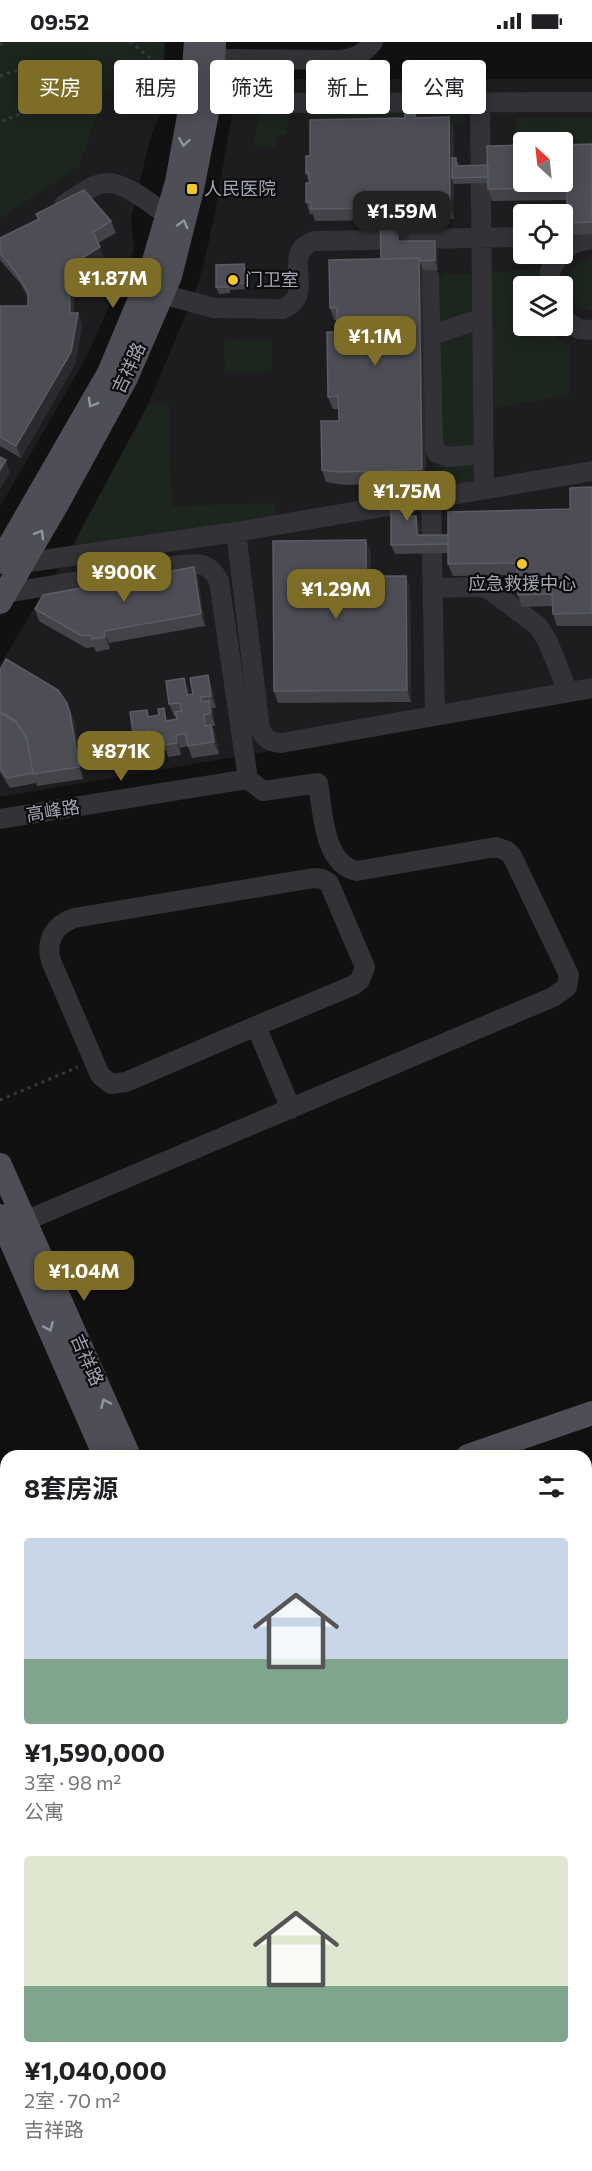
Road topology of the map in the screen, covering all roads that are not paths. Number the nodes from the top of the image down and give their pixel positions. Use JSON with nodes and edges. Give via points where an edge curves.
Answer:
{"nodes":[{"id":1,"x":373,"y":42,"type":"edge"},
{"id":2,"x":204,"y":51,"type":"edge"},
{"id":3,"x":260,"y":51,"type":"edge"},
{"id":4,"x":402,"y":102,"type":"edge"},
{"id":5,"x":486,"y":102,"type":"edge"},
{"id":6,"x":592,"y":102,"type":"edge"},
{"id":7,"x":209,"y":103,"type":"junction"},
{"id":8,"x":480,"y":114,"type":"edge"},
{"id":9,"x":48,"y":214,"type":"edge"},
{"id":10,"x":167,"y":215,"type":"junction"},
{"id":11,"x":481,"y":237,"type":"junction"},
{"id":12,"x":513,"y":237,"type":"edge"},
{"id":13,"x":592,"y":239,"type":"edge"},
{"id":14,"x":573,"y":244,"type":"edge"},
{"id":15,"x":429,"y":277,"type":"dead end"},
{"id":16,"x":162,"y":294,"type":"junction"},
{"id":17,"x":482,"y":318,"type":"junction"},
{"id":18,"x":573,"y":325,"type":"edge"},
{"id":19,"x":592,"y":330,"type":"edge"},
{"id":20,"x":430,"y":336,"type":"junction"},
{"id":21,"x":484,"y":454,"type":"junction"},
{"id":22,"x":592,"y":471,"type":"edge"},
{"id":23,"x":484,"y":489,"type":"junction"},
{"id":24,"x":431,"y":498,"type":"junction"},
{"id":25,"x":236,"y":532,"type":"junction"},
{"id":26,"x":12,"y":563,"type":"edge"},
{"id":27,"x":433,"y":588,"type":"junction"},
{"id":28,"x":3,"y":598,"type":"edge"},
{"id":29,"x":592,"y":688,"type":"edge"},
{"id":30,"x":568,"y":692,"type":"junction"},
{"id":31,"x":435,"y":716,"type":"junction"},
{"id":32,"x":248,"y":780,"type":"junction"},
{"id":33,"x":0,"y":819,"type":"edge"},
{"id":34,"x":256,"y":1026,"type":"junction"},
{"id":35,"x":291,"y":1109,"type":"junction"},
{"id":36,"x":0,"y":1165,"type":"edge"},
{"id":37,"x":0,"y":1216,"type":"edge"},
{"id":38,"x":25,"y":1221,"type":"junction"},
{"id":39,"x":592,"y":1413,"type":"edge"},
{"id":40,"x":102,"y":1450,"type":"edge"},
{"id":41,"x":126,"y":1450,"type":"edge"},
{"id":42,"x":485,"y":1450,"type":"edge"}],
"edges":[{"from":1,"to":3,"type":"street","via":[[356,58],[339,60]]},
{"from":2,"to":3,"type":"street"},
{"from":2,"to":7,"type":"main road","name":"吉祥路"},
{"from":2,"to":10,"type":"main road","name":"吉祥路","one_way":true},
{"from":4,"to":7,"type":"street"},
{"from":5,"to":6,"type":"street"},
{"from":16,"to":7,"type":"main road","name":"吉祥路","one_way":true,"via":[[192,189]]},
{"from":8,"to":11,"type":"street"},
{"from":9,"to":10,"type":"street","via":[[106,183],[121,186]]},
{"from":10,"to":26,"type":"main road","name":"吉祥路","one_way":true,"via":[[150,276],[110,373]]},
{"from":11,"to":12,"type":"street"},
{"from":11,"to":16,"type":"street","via":[[314,241],[301,248],[298,295],[291,306],[282,309],[214,308]]},
{"from":11,"to":17,"type":"street"},
{"from":13,"to":14,"type":"street"},
{"from":15,"to":20,"type":"street"},
{"from":26,"to":16,"type":"main road","name":"吉祥路","one_way":true,"via":[[126,378]]},
{"from":17,"to":20,"type":"street"},
{"from":17,"to":21,"type":"street"},
{"from":18,"to":19,"type":"street"},
{"from":20,"to":21,"type":"street","via":[[433,442],[437,453],[448,457]]},
{"from":21,"to":23,"type":"street"},
{"from":22,"to":23,"type":"street"},
{"from":23,"to":24,"type":"street"},
{"from":24,"to":25,"type":"street"},
{"from":24,"to":27,"type":"street"},
{"from":25,"to":26,"type":"street"},
{"from":25,"to":31,"type":"street","via":[[264,738],[281,743]]},
{"from":26,"to":28,"type":"main road","name":"吉祥路"},
{"from":27,"to":30,"type":"street","via":[[490,590],[538,626]]},
{"from":27,"to":31,"type":"street"},
{"from":28,"to":32,"type":"street","via":[[179,564],[196,563],[213,571],[219,581]]},
{"from":29,"to":30,"type":"street"},
{"from":30,"to":31,"type":"street"},
{"from":32,"to":33,"type":"street","name":"高峰路"},
{"from":32,"to":35,"type":"street","via":[[263,790],[318,783],[330,844],[340,863],[350,870],[496,847],[507,851],[569,975],[567,987],[553,997]]},
{"from":34,"to":34,"type":"street","via":[[111,1084],[100,1075],[48,951],[52,934],[63,922],[74,918],[322,879],[333,889],[363,961],[364,974],[354,985]]},
{"from":34,"to":35,"type":"street"},
{"from":35,"to":38,"type":"street"},
{"from":36,"to":38,"type":"main road","name":"吉祥路"},
{"from":37,"to":40,"type":"main road","name":"吉祥路","one_way":true},
{"from":41,"to":38,"type":"main road","name":"吉祥路","one_way":true},
{"from":39,"to":42,"type":"main road"}]}
